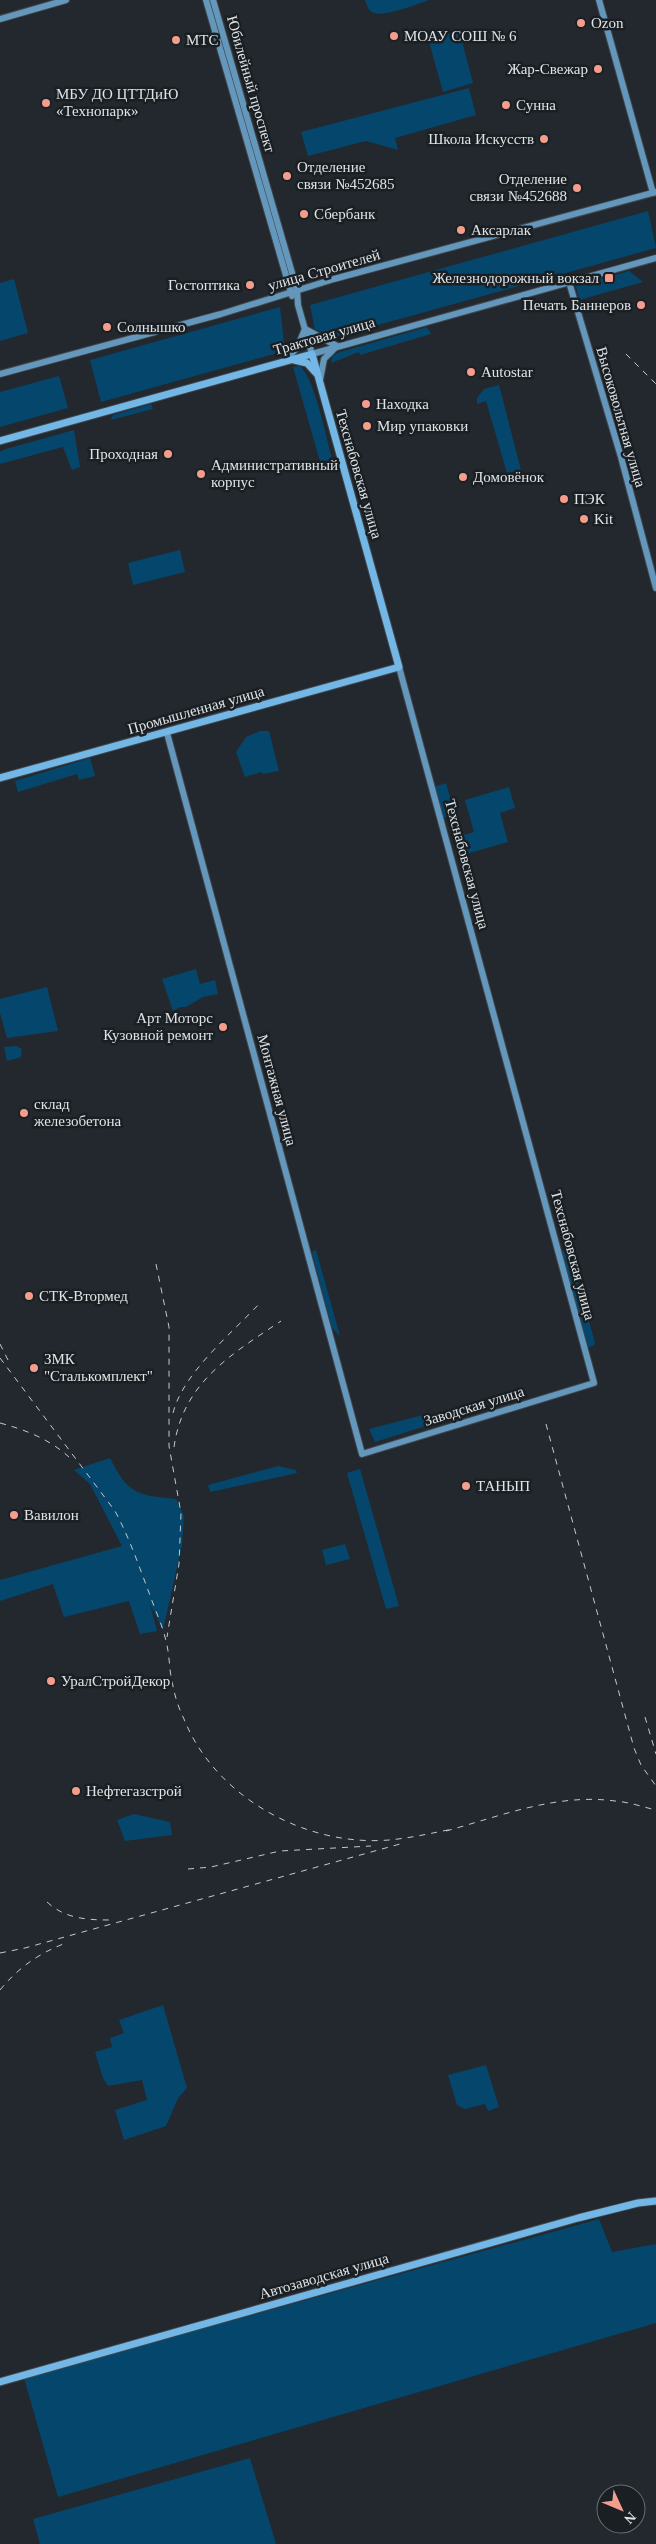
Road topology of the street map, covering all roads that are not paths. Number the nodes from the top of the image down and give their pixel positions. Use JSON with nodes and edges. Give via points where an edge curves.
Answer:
{"nodes":[{"id":1,"x":66,"y":0,"type":"edge"},
{"id":2,"x":206,"y":0,"type":"edge"},
{"id":3,"x":214,"y":0,"type":"edge"},
{"id":4,"x":599,"y":0,"type":"edge"},
{"id":5,"x":0,"y":19,"type":"edge"},
{"id":6,"x":655,"y":193,"type":"edge"},
{"id":7,"x":656,"y":258,"type":"edge"},
{"id":8,"x":569,"y":282,"type":"junction"},
{"id":9,"x":294,"y":291,"type":"junction"},
{"id":10,"x":305,"y":329,"type":"junction"},
{"id":11,"x":337,"y":346,"type":"junction"},
{"id":12,"x":312,"y":354,"type":"junction"},
{"id":13,"x":286,"y":360,"type":"junction"},
{"id":14,"x":0,"y":374,"type":"edge"},
{"id":15,"x":320,"y":380,"type":"junction"},
{"id":16,"x":0,"y":441,"type":"edge"},
{"id":17,"x":656,"y":588,"type":"edge"},
{"id":18,"x":399,"y":667,"type":"junction"},
{"id":19,"x":167,"y":733,"type":"junction"},
{"id":20,"x":0,"y":778,"type":"edge"},
{"id":21,"x":594,"y":1383,"type":"joint"},
{"id":22,"x":362,"y":1454,"type":"joint"},
{"id":23,"x":656,"y":2201,"type":"edge"},
{"id":24,"x":0,"y":2382,"type":"edge"}],
"edges":[{"from":1,"to":5,"type":"street"},
{"from":2,"to":9,"type":"street"},
{"from":3,"to":9,"type":"street","name":"Юбилейный проспект"},
{"from":4,"to":6,"type":"street"},
{"from":6,"to":9,"type":"street","name":"улица Строителей"},
{"from":7,"to":8,"type":"street","name":"Трактовая улица"},
{"from":8,"to":11,"type":"street","name":"Трактовая улица"},
{"from":8,"to":17,"type":"street","name":"Высоковольтная улица"},
{"from":9,"to":10,"type":"street"},
{"from":9,"to":14,"type":"street","name":"улица Строителей"},
{"from":10,"to":11,"type":"street"},
{"from":10,"to":12,"type":"street"},
{"from":10,"to":13,"type":"street","via":[[298,346]]},
{"from":11,"to":12,"type":"street","name":"Трактовая улица"},
{"from":11,"to":15,"type":"street","via":[[324,359]]},
{"from":12,"to":13,"type":"main road","name":"Трактовая улица"},
{"from":12,"to":15,"type":"main road","name":"Техснабовская улица"},
{"from":13,"to":15,"type":"main road","via":[[307,363]]},
{"from":13,"to":16,"type":"main road","name":"Трактовая улица"},
{"from":15,"to":18,"type":"main road","name":"Техснабовская улица"},
{"from":18,"to":19,"type":"main road","name":"Промышленная улица"},
{"from":18,"to":21,"type":"street","name":"Техснабовская улица"},
{"from":19,"to":20,"type":"main road","name":"Промышленная улица"},
{"from":19,"to":22,"type":"street","name":"Монтажная улица"},
{"from":21,"to":22,"type":"street","name":"Заводская улица"},
{"from":23,"to":24,"type":"main road","name":"Автозаводская улица","via":[[578,2218]]}]}
